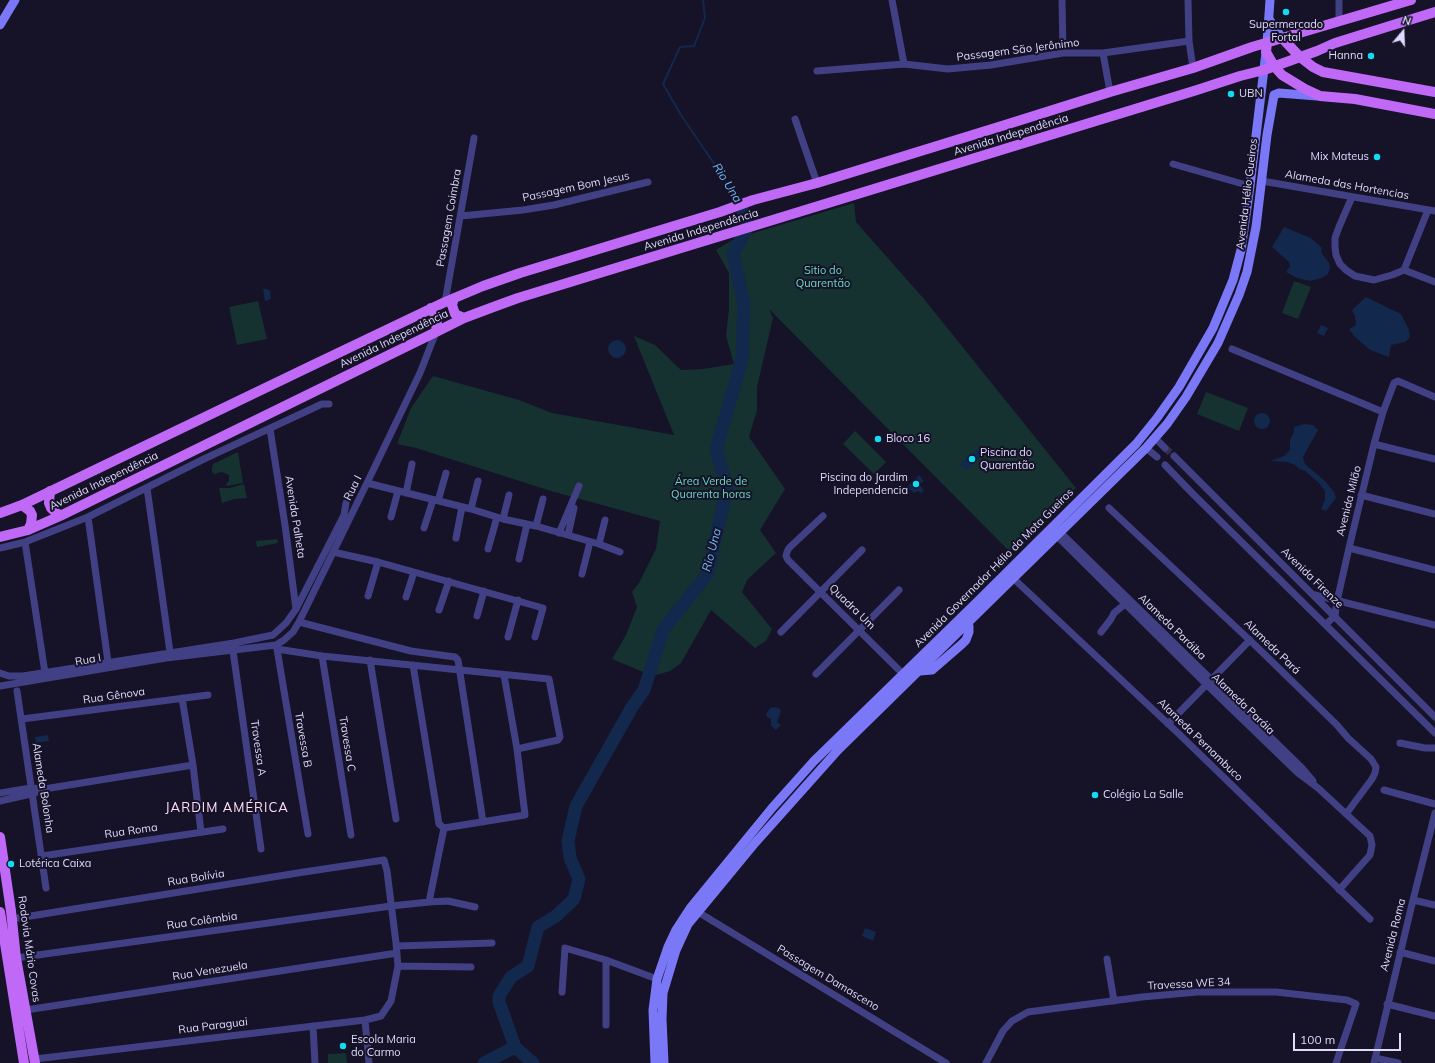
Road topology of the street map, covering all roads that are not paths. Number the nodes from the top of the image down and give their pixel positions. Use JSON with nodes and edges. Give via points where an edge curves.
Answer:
{"nodes":[{"id":1,"x":15,"y":0,"type":"edge"},
{"id":2,"x":892,"y":0,"type":"edge"},
{"id":3,"x":1062,"y":0,"type":"edge"},
{"id":4,"x":1188,"y":0,"type":"edge"},
{"id":5,"x":1339,"y":0,"type":"edge"},
{"id":6,"x":1411,"y":0,"type":"edge"},
{"id":7,"x":1386,"y":4,"type":"edge"},
{"id":8,"x":1270,"y":5,"type":"edge"},
{"id":9,"x":1435,"y":12,"type":"edge"},
{"id":10,"x":1269,"y":20,"type":"junction"},
{"id":11,"x":1339,"y":21,"type":"junction"},
{"id":12,"x":0,"y":25,"type":"edge"},
{"id":13,"x":1282,"y":38,"type":"junction"},
{"id":14,"x":1189,"y":41,"type":"junction"},
{"id":15,"x":1266,"y":48,"type":"junction"},
{"id":16,"x":1103,"y":52,"type":"junction"},
{"id":17,"x":1063,"y":53,"type":"junction"},
{"id":18,"x":1300,"y":57,"type":"junction"},
{"id":19,"x":904,"y":64,"type":"junction"},
{"id":20,"x":1274,"y":66,"type":"junction"},
{"id":21,"x":1193,"y":68,"type":"junction"},
{"id":22,"x":1264,"y":70,"type":"junction"},
{"id":23,"x":817,"y":71,"type":"dead end"},
{"id":24,"x":1110,"y":92,"type":"junction"},
{"id":25,"x":1435,"y":92,"type":"edge"},
{"id":26,"x":1320,"y":96,"type":"junction"},
{"id":27,"x":1435,"y":114,"type":"edge"},
{"id":28,"x":795,"y":119,"type":"dead end"},
{"id":29,"x":474,"y":138,"type":"dead end"},
{"id":30,"x":1173,"y":164,"type":"dead end"},
{"id":31,"x":1262,"y":181,"type":"junction"},
{"id":32,"x":648,"y":182,"type":"dead end"},
{"id":33,"x":816,"y":182,"type":"junction"},
{"id":34,"x":1250,"y":186,"type":"junction"},
{"id":35,"x":1352,"y":197,"type":"junction"},
{"id":36,"x":1432,"y":211,"type":"edge"},
{"id":37,"x":461,"y":216,"type":"junction"},
{"id":38,"x":1404,"y":270,"type":"junction"},
{"id":39,"x":1435,"y":282,"type":"edge"},
{"id":40,"x":449,"y":300,"type":"junction"},
{"id":41,"x":431,"y":308,"type":"junction"},
{"id":42,"x":464,"y":318,"type":"junction"},
{"id":43,"x":436,"y":332,"type":"junction"},
{"id":44,"x":1232,"y":349,"type":"dead end"},
{"id":45,"x":1435,"y":397,"type":"edge"},
{"id":46,"x":329,"y":404,"type":"dead end"},
{"id":47,"x":1383,"y":412,"type":"junction"},
{"id":48,"x":270,"y":429,"type":"junction"},
{"id":49,"x":1156,"y":438,"type":"junction"},
{"id":50,"x":1374,"y":444,"type":"junction"},
{"id":51,"x":1146,"y":448,"type":"junction"},
{"id":52,"x":1165,"y":448,"type":"tunnel mouth"},
{"id":53,"x":1174,"y":456,"type":"tunnel mouth"},
{"id":54,"x":1157,"y":457,"type":"dead end"},
{"id":55,"x":1435,"y":459,"type":"edge"},
{"id":56,"x":412,"y":464,"type":"dead end"},
{"id":57,"x":1165,"y":465,"type":"dead end"},
{"id":58,"x":446,"y":473,"type":"dead end"},
{"id":59,"x":1193,"y":477,"type":"junction"},
{"id":60,"x":478,"y":481,"type":"dead end"},
{"id":61,"x":367,"y":483,"type":"junction"},
{"id":62,"x":579,"y":486,"type":"dead end"},
{"id":63,"x":147,"y":488,"type":"junction"},
{"id":64,"x":50,"y":491,"type":"junction"},
{"id":65,"x":398,"y":491,"type":"junction"},
{"id":66,"x":406,"y":493,"type":"junction"},
{"id":67,"x":1193,"y":494,"type":"junction"},
{"id":68,"x":509,"y":495,"type":"dead end"},
{"id":69,"x":1362,"y":495,"type":"junction"},
{"id":70,"x":542,"y":500,"type":"dead end"},
{"id":71,"x":435,"y":501,"type":"junction"},
{"id":72,"x":346,"y":502,"type":"dead end"},
{"id":73,"x":22,"y":505,"type":"junction"},
{"id":74,"x":462,"y":507,"type":"junction"},
{"id":75,"x":574,"y":508,"type":"dead end"},
{"id":76,"x":1109,"y":508,"type":"dead end"},
{"id":77,"x":471,"y":509,"type":"junction"},
{"id":78,"x":2,"y":512,"type":"edge"},
{"id":79,"x":1435,"y":514,"type":"edge"},
{"id":80,"x":60,"y":516,"type":"junction"},
{"id":81,"x":823,"y":516,"type":"dead end"},
{"id":82,"x":88,"y":517,"type":"junction"},
{"id":83,"x":391,"y":517,"type":"dead end"},
{"id":84,"x":500,"y":518,"type":"junction"},
{"id":85,"x":605,"y":520,"type":"dead end"},
{"id":86,"x":528,"y":524,"type":"junction"},
{"id":87,"x":536,"y":526,"type":"junction"},
{"id":88,"x":424,"y":528,"type":"dead end"},
{"id":89,"x":28,"y":530,"type":"junction"},
{"id":90,"x":560,"y":533,"type":"junction"},
{"id":91,"x":1059,"y":534,"type":"junction"},
{"id":92,"x":568,"y":535,"type":"junction"},
{"id":93,"x":3,"y":537,"type":"edge"},
{"id":94,"x":456,"y":538,"type":"dead end"},
{"id":95,"x":25,"y":542,"type":"junction"},
{"id":96,"x":590,"y":542,"type":"junction"},
{"id":97,"x":599,"y":544,"type":"junction"},
{"id":98,"x":0,"y":548,"type":"edge"},
{"id":99,"x":1349,"y":548,"type":"junction"},
{"id":100,"x":488,"y":549,"type":"dead end"},
{"id":101,"x":862,"y":550,"type":"dead end"},
{"id":102,"x":1269,"y":551,"type":"junction"},
{"id":103,"x":333,"y":552,"type":"junction"},
{"id":104,"x":620,"y":552,"type":"dead end"},
{"id":105,"x":519,"y":559,"type":"dead end"},
{"id":106,"x":1260,"y":560,"type":"junction"},
{"id":107,"x":378,"y":562,"type":"junction"},
{"id":108,"x":1435,"y":570,"type":"edge"},
{"id":109,"x":414,"y":572,"type":"junction"},
{"id":110,"x":582,"y":574,"type":"dead end"},
{"id":111,"x":1014,"y":579,"type":"junction"},
{"id":112,"x":449,"y":581,"type":"junction"},
{"id":113,"x":899,"y":590,"type":"dead end"},
{"id":114,"x":484,"y":591,"type":"junction"},
{"id":115,"x":820,"y":591,"type":"junction"},
{"id":116,"x":1314,"y":595,"type":"junction"},
{"id":117,"x":368,"y":596,"type":"dead end"},
{"id":118,"x":406,"y":597,"type":"dead end"},
{"id":119,"x":518,"y":600,"type":"junction"},
{"id":120,"x":1337,"y":601,"type":"junction"},
{"id":121,"x":1125,"y":604,"type":"junction"},
{"id":122,"x":296,"y":609,"type":"junction"},
{"id":123,"x":439,"y":610,"type":"dead end"},
{"id":124,"x":477,"y":616,"type":"dead end"},
{"id":125,"x":1335,"y":616,"type":"junction"},
{"id":126,"x":964,"y":621,"type":"junction"},
{"id":127,"x":299,"y":622,"type":"junction"},
{"id":128,"x":1326,"y":624,"type":"junction"},
{"id":129,"x":1435,"y":625,"type":"edge"},
{"id":130,"x":860,"y":630,"type":"junction"},
{"id":131,"x":780,"y":632,"type":"dead end"},
{"id":132,"x":1101,"y":632,"type":"dead end"},
{"id":133,"x":508,"y":637,"type":"dead end"},
{"id":134,"x":535,"y":637,"type":"dead end"},
{"id":135,"x":1250,"y":640,"type":"junction"},
{"id":136,"x":276,"y":647,"type":"junction"},
{"id":137,"x":233,"y":651,"type":"junction"},
{"id":138,"x":170,"y":652,"type":"junction"},
{"id":139,"x":322,"y":656,"type":"junction"},
{"id":140,"x":370,"y":660,"type":"junction"},
{"id":141,"x":108,"y":662,"type":"junction"},
{"id":142,"x":413,"y":665,"type":"junction"},
{"id":143,"x":459,"y":670,"type":"junction"},
{"id":144,"x":0,"y":673,"type":"edge"},
{"id":145,"x":45,"y":673,"type":"junction"},
{"id":146,"x":816,"y":674,"type":"dead end"},
{"id":147,"x":903,"y":674,"type":"junction"},
{"id":148,"x":504,"y":675,"type":"junction"},
{"id":149,"x":1209,"y":682,"type":"junction"},
{"id":150,"x":0,"y":686,"type":"edge"},
{"id":151,"x":17,"y":691,"type":"dead end"},
{"id":152,"x":208,"y":695,"type":"dead end"},
{"id":153,"x":182,"y":698,"type":"junction"},
{"id":154,"x":1435,"y":717,"type":"edge"},
{"id":155,"x":22,"y":719,"type":"junction"},
{"id":156,"x":1168,"y":724,"type":"junction"},
{"id":157,"x":1435,"y":733,"type":"edge"},
{"id":158,"x":1400,"y":742,"type":"dead end"},
{"id":159,"x":1435,"y":748,"type":"edge"},
{"id":160,"x":517,"y":749,"type":"junction"},
{"id":161,"x":193,"y":765,"type":"junction"},
{"id":162,"x":1384,"y":790,"type":"dead end"},
{"id":163,"x":31,"y":791,"type":"junction"},
{"id":164,"x":0,"y":793,"type":"edge"},
{"id":165,"x":0,"y":801,"type":"edge"},
{"id":166,"x":1435,"y":804,"type":"edge"},
{"id":167,"x":1435,"y":813,"type":"edge"},
{"id":168,"x":1346,"y":814,"type":"junction"},
{"id":169,"x":396,"y":819,"type":"dead end"},
{"id":170,"x":483,"y":822,"type":"junction"},
{"id":171,"x":441,"y":826,"type":"junction"},
{"id":172,"x":223,"y":829,"type":"dead end"},
{"id":173,"x":201,"y":832,"type":"junction"},
{"id":174,"x":308,"y":834,"type":"dead end"},
{"id":175,"x":351,"y":835,"type":"dead end"},
{"id":176,"x":0,"y":837,"type":"edge"},
{"id":177,"x":1427,"y":846,"type":"junction"},
{"id":178,"x":1435,"y":848,"type":"edge"},
{"id":179,"x":261,"y":849,"type":"dead end"},
{"id":180,"x":42,"y":856,"type":"junction"},
{"id":181,"x":46,"y":888,"type":"dead end"},
{"id":182,"x":1339,"y":890,"type":"junction"},
{"id":183,"x":1412,"y":900,"type":"junction"},
{"id":184,"x":429,"y":902,"type":"junction"},
{"id":185,"x":1435,"y":905,"type":"edge"},
{"id":186,"x":391,"y":906,"type":"junction"},
{"id":187,"x":475,"y":907,"type":"dead end"},
{"id":188,"x":0,"y":912,"type":"edge"},
{"id":189,"x":698,"y":912,"type":"junction"},
{"id":190,"x":12,"y":918,"type":"junction"},
{"id":191,"x":1370,"y":919,"type":"dead end"},
{"id":192,"x":492,"y":943,"type":"dead end"},
{"id":193,"x":397,"y":950,"type":"junction"},
{"id":194,"x":1400,"y":952,"type":"junction"},
{"id":195,"x":16,"y":958,"type":"junction"},
{"id":196,"x":1107,"y":959,"type":"dead end"},
{"id":197,"x":606,"y":960,"type":"junction"},
{"id":198,"x":1435,"y":961,"type":"edge"},
{"id":199,"x":398,"y":966,"type":"junction"},
{"id":200,"x":471,"y":967,"type":"dead end"},
{"id":201,"x":657,"y":979,"type":"junction"},
{"id":202,"x":562,"y":992,"type":"dead end"},
{"id":203,"x":1114,"y":1001,"type":"junction"},
{"id":204,"x":1387,"y":1004,"type":"junction"},
{"id":205,"x":26,"y":1010,"type":"junction"},
{"id":206,"x":1435,"y":1016,"type":"edge"},
{"id":207,"x":364,"y":1020,"type":"junction"},
{"id":208,"x":606,"y":1025,"type":"dead end"},
{"id":209,"x":313,"y":1026,"type":"junction"},
{"id":210,"x":1375,"y":1060,"type":"edge"},
{"id":211,"x":35,"y":1061,"type":"edge"},
{"id":212,"x":24,"y":1063,"type":"edge"},
{"id":213,"x":315,"y":1063,"type":"edge"},
{"id":214,"x":369,"y":1063,"type":"edge"},
{"id":215,"x":655,"y":1063,"type":"edge"},
{"id":216,"x":664,"y":1063,"type":"edge"},
{"id":217,"x":946,"y":1063,"type":"edge"},
{"id":218,"x":986,"y":1063,"type":"edge"},
{"id":219,"x":1336,"y":1063,"type":"edge"},
{"id":220,"x":1398,"y":1063,"type":"edge"}],
"edges":[{"from":1,"to":12,"type":"main road"},
{"from":2,"to":19,"type":"street"},
{"from":3,"to":17,"type":"street"},
{"from":4,"to":14,"type":"street"},
{"from":5,"to":11,"type":"street"},
{"from":6,"to":7,"type":"main road","name":"Avenida Independência"},
{"from":7,"to":11,"type":"main road","name":"Avenida Independência"},
{"from":8,"to":10,"type":"main road"},
{"from":9,"to":18,"type":"main road","name":"Avenida Independência","via":[[1335,43]]},
{"from":10,"to":13,"type":"main road"},
{"from":10,"to":15,"type":"main road"},
{"from":11,"to":13,"type":"main road","name":"Avenida Independência"},
{"from":13,"to":15,"type":"main road","name":"Avenida Independência"},
{"from":13,"to":18,"type":"main road"},
{"from":14,"to":16,"type":"street","name":"Passagem São Jerônimo"},
{"from":14,"to":21,"type":"street"},
{"from":15,"to":20,"type":"main road"},
{"from":15,"to":21,"type":"main road","name":"Avenida Independência"},
{"from":15,"to":22,"type":"main road","name":"Avenida Governador Hélio da Mota Gueiros"},
{"from":16,"to":17,"type":"street","name":"Passagem São Jerônimo"},
{"from":16,"to":24,"type":"street"},
{"from":17,"to":19,"type":"street","name":"Passagem São Jerônimo","via":[[948,69]]},
{"from":18,"to":20,"type":"main road","name":"Avenida Independência"},
{"from":18,"to":25,"type":"main road","via":[[1323,72]]},
{"from":19,"to":23,"type":"street","name":"Passagem São Jerônimo"},
{"from":20,"to":22,"type":"main road","name":"Avenida Independência"},
{"from":20,"to":26,"type":"main road","via":[[1292,82]]},
{"from":21,"to":24,"type":"main road","name":"Avenida Independência"},
{"from":22,"to":34,"type":"main road","name":"Avenida Governador Hélio da Mota Gueiros"},
{"from":22,"to":42,"type":"main road","name":"Avenida Independência","via":[[518,298]]},
{"from":24,"to":33,"type":"main road","name":"Avenida Independência"},
{"from":26,"to":27,"type":"main road","via":[[1355,99]]},
{"from":26,"to":31,"type":"main road","name":"Avenida Hélio Gueiros","via":[[1279,93],[1274,95]]},
{"from":28,"to":33,"type":"street"},
{"from":29,"to":37,"type":"street","name":"Passagem Coimbra"},
{"from":30,"to":34,"type":"street"},
{"from":31,"to":35,"type":"street","name":"Alameda das Hortencias"},
{"from":31,"to":49,"type":"main road","name":"Avenida Hélio Gueiros","via":[[1252,251],[1239,295],[1218,343],[1186,397]]},
{"from":32,"to":37,"type":"street","name":"Passagem Bom Jesus","via":[[554,205]]},
{"from":33,"to":40,"type":"main road","name":"Avenida Independência","via":[[520,273]]},
{"from":34,"to":126,"type":"main road","name":"Avenida Governador Hélio da Mota Gueiros","via":[[1241,250],[1233,280],[1213,328],[1179,387],[1136,444]]},
{"from":35,"to":36,"type":"street","name":"Alameda das Hortencias"},
{"from":35,"to":38,"type":"street","via":[[1335,238],[1334,247],[1340,264],[1355,276],[1374,280]]},
{"from":36,"to":38,"type":"street"},
{"from":37,"to":40,"type":"street","name":"Passagem Coimbra"},
{"from":38,"to":39,"type":"street"},
{"from":40,"to":41,"type":"main road","name":"Avenida Independência"},
{"from":40,"to":42,"type":"main road","via":[[455,314]]},
{"from":41,"to":43,"type":"main road","via":[[438,319]]},
{"from":41,"to":64,"type":"main road","name":"Avenida Independência"},
{"from":42,"to":43,"type":"main road","name":"Avenida Independência"},
{"from":43,"to":61,"type":"street","name":"Rua I","via":[[420,372]]},
{"from":43,"to":80,"type":"main road","name":"Avenida Independência"},
{"from":44,"to":47,"type":"street"},
{"from":45,"to":47,"type":"street","name":"Avenida Milão","via":[[1396,381]]},
{"from":46,"to":48,"type":"street","via":[[322,404]]},
{"from":47,"to":50,"type":"street","name":"Avenida Milão"},
{"from":48,"to":63,"type":"street"},
{"from":48,"to":122,"type":"street","name":"Avenida Palheta"},
{"from":49,"to":51,"type":"main road","name":"Avenida Hélio Gueiros"},
{"from":49,"to":52,"type":"street"},
{"from":50,"to":55,"type":"street"},
{"from":50,"to":69,"type":"street","name":"Avenida Milão"},
{"from":51,"to":54,"type":"street"},
{"from":51,"to":91,"type":"main road","name":"Avenida Hélio Gueiros"},
{"from":53,"to":59,"type":"street","name":"Avenida Firenze"},
{"from":56,"to":66,"type":"street"},
{"from":57,"to":67,"type":"street"},
{"from":58,"to":71,"type":"street"},
{"from":59,"to":67,"type":"street"},
{"from":59,"to":102,"type":"street","name":"Avenida Firenze"},
{"from":60,"to":77,"type":"street"},
{"from":61,"to":65,"type":"street"},
{"from":61,"to":103,"type":"street","name":"Rua I"},
{"from":62,"to":90,"type":"street"},
{"from":63,"to":82,"type":"street"},
{"from":63,"to":138,"type":"street"},
{"from":64,"to":73,"type":"main road","name":"Avenida Independência"},
{"from":64,"to":80,"type":"main road","via":[[49,503]]},
{"from":65,"to":66,"type":"street"},
{"from":65,"to":83,"type":"street"},
{"from":66,"to":71,"type":"street"},
{"from":67,"to":106,"type":"street"},
{"from":68,"to":84,"type":"street"},
{"from":69,"to":79,"type":"street"},
{"from":69,"to":99,"type":"street","name":"Avenida Milão"},
{"from":70,"to":87,"type":"street"},
{"from":71,"to":74,"type":"street"},
{"from":71,"to":88,"type":"street"},
{"from":72,"to":122,"type":"street","via":[[344,515]]},
{"from":73,"to":78,"type":"main road","name":"Avenida Independência"},
{"from":73,"to":89,"type":"main road","via":[[32,515],[32,524]]},
{"from":74,"to":77,"type":"street"},
{"from":74,"to":94,"type":"street"},
{"from":75,"to":92,"type":"street"},
{"from":76,"to":135,"type":"street","name":"Alameda Pará"},
{"from":77,"to":84,"type":"street"},
{"from":80,"to":89,"type":"main road","name":"Avenida Independência"},
{"from":81,"to":115,"type":"street","name":"Quadra Um","via":[[789,548],[786,556]]},
{"from":82,"to":95,"type":"street"},
{"from":82,"to":141,"type":"street"},
{"from":84,"to":86,"type":"street"},
{"from":84,"to":100,"type":"street"},
{"from":85,"to":97,"type":"street"},
{"from":86,"to":87,"type":"street"},
{"from":86,"to":105,"type":"street"},
{"from":87,"to":90,"type":"street"},
{"from":89,"to":93,"type":"main road","name":"Avenida Independência"},
{"from":90,"to":92,"type":"street"},
{"from":91,"to":111,"type":"main road","name":"Avenida Hélio Gueiros"},
{"from":91,"to":121,"type":"street","name":"Alameda Paráia"},
{"from":91,"to":149,"type":"street","name":"Alameda Paráiba"},
{"from":92,"to":96,"type":"street"},
{"from":95,"to":98,"type":"street"},
{"from":95,"to":145,"type":"street"},
{"from":96,"to":97,"type":"street"},
{"from":96,"to":110,"type":"street"},
{"from":97,"to":104,"type":"street"},
{"from":99,"to":108,"type":"street"},
{"from":99,"to":120,"type":"street","name":"Avenida Milão"},
{"from":101,"to":115,"type":"street"},
{"from":102,"to":106,"type":"street"},
{"from":102,"to":116,"type":"street","name":"Avenida Firenze"},
{"from":103,"to":107,"type":"street"},
{"from":103,"to":127,"type":"street","name":"Rua I"},
{"from":106,"to":128,"type":"street"},
{"from":107,"to":109,"type":"street"},
{"from":107,"to":117,"type":"street"},
{"from":109,"to":112,"type":"street"},
{"from":109,"to":118,"type":"street"},
{"from":111,"to":126,"type":"main road","name":"Avenida Hélio Gueiros"},
{"from":111,"to":156,"type":"street","name":"Alameda Pernambuco"},
{"from":112,"to":114,"type":"street"},
{"from":112,"to":123,"type":"street"},
{"from":113,"to":130,"type":"street"},
{"from":114,"to":119,"type":"street"},
{"from":114,"to":124,"type":"street"},
{"from":115,"to":130,"type":"street","name":"Quadra Um"},
{"from":115,"to":131,"type":"street"},
{"from":116,"to":120,"type":"street"},
{"from":116,"to":125,"type":"street","name":"Avenida Firenze"},
{"from":119,"to":133,"type":"street"},
{"from":119,"to":134,"type":"street","via":[[542,608]]},
{"from":120,"to":125,"type":"street","name":"Avenida Milão"},
{"from":120,"to":129,"type":"street"},
{"from":121,"to":132,"type":"street","via":[[1114,613]]},
{"from":121,"to":149,"type":"street","name":"Alameda Paráia"},
{"from":122,"to":138,"type":"street","via":[[273,635]]},
{"from":125,"to":128,"type":"street"},
{"from":125,"to":154,"type":"street","name":"Avenida Firenze"},
{"from":126,"to":147,"type":"main road","name":"Avenida Governador Hélio da Mota Gueiros"},
{"from":126,"to":189,"type":"main road","via":[[970,628],[968,636],[953,653],[932,670],[920,671],[875,713],[759,838]]},
{"from":127,"to":136,"type":"street","name":"Rua I","via":[[293,632]]},
{"from":127,"to":143,"type":"street","via":[[411,651],[455,657]]},
{"from":128,"to":157,"type":"street"},
{"from":130,"to":146,"type":"street"},
{"from":130,"to":147,"type":"street","name":"Quadra Um"},
{"from":135,"to":149,"type":"street"},
{"from":135,"to":168,"type":"street","name":"Alameda Pará","via":[[1362,749],[1376,767],[1372,779]]},
{"from":136,"to":137,"type":"street","name":"Rua I"},
{"from":136,"to":139,"type":"street","name":"Rua I"},
{"from":136,"to":174,"type":"street","name":"Travessa B"},
{"from":137,"to":150,"type":"street","name":"Rua I","via":[[166,658]]},
{"from":137,"to":179,"type":"street","name":"Travessa A"},
{"from":138,"to":141,"type":"street"},
{"from":139,"to":140,"type":"street","name":"Rua I"},
{"from":139,"to":175,"type":"street","name":"Travessa C"},
{"from":140,"to":142,"type":"street","name":"Rua I"},
{"from":140,"to":169,"type":"street"},
{"from":141,"to":145,"type":"street"},
{"from":142,"to":143,"type":"street","name":"Rua I"},
{"from":142,"to":171,"type":"street"},
{"from":143,"to":148,"type":"street","name":"Rua I"},
{"from":143,"to":170,"type":"street"},
{"from":144,"to":145,"type":"street","via":[[15,676]]},
{"from":147,"to":201,"type":"main road","name":"Avenida Governador Hélio da Mota Gueiros","via":[[814,761],[690,907],[668,947]]},
{"from":148,"to":160,"type":"street"},
{"from":148,"to":160,"type":"street","name":"Rua I","via":[[549,679],[560,737],[558,740]]},
{"from":149,"to":156,"type":"street"},
{"from":149,"to":168,"type":"street","name":"Alameda Paráiba"},
{"from":151,"to":155,"type":"street","name":"Alameda Bolonha"},
{"from":152,"to":153,"type":"street","name":"Rua Gênova"},
{"from":153,"to":155,"type":"street","name":"Rua Gênova"},
{"from":153,"to":161,"type":"street"},
{"from":155,"to":163,"type":"street","name":"Alameda Bolonha"},
{"from":156,"to":182,"type":"street","name":"Alameda Pernambuco"},
{"from":158,"to":159,"type":"street"},
{"from":160,"to":170,"type":"street","via":[[525,815]]},
{"from":161,"to":163,"type":"street"},
{"from":161,"to":173,"type":"street"},
{"from":162,"to":166,"type":"street"},
{"from":163,"to":164,"type":"street"},
{"from":163,"to":165,"type":"street"},
{"from":163,"to":180,"type":"street","name":"Alameda Bolonha"},
{"from":167,"to":177,"type":"street","name":"Avenida Roma"},
{"from":168,"to":182,"type":"street","via":[[1370,836],[1372,845],[1370,855]]},
{"from":170,"to":171,"type":"street"},
{"from":171,"to":184,"type":"street"},
{"from":172,"to":173,"type":"street","name":"Rua Roma"},
{"from":173,"to":180,"type":"street","name":"Rua Roma"},
{"from":176,"to":190,"type":"main road","name":"Rodovia Mário Covas"},
{"from":177,"to":178,"type":"street"},
{"from":177,"to":183,"type":"street","name":"Avenida Roma"},
{"from":180,"to":181,"type":"street","name":"Alameda Bolonha"},
{"from":182,"to":191,"type":"street","name":"Alameda Pernambuco"},
{"from":183,"to":185,"type":"street"},
{"from":183,"to":194,"type":"street","name":"Avenida Roma"},
{"from":184,"to":186,"type":"street","name":"Rua Colômbia"},
{"from":184,"to":187,"type":"street","name":"Rua Colômbia","via":[[448,901]]},
{"from":186,"to":190,"type":"street","name":"Rua Bolívia","via":[[384,860]]},
{"from":186,"to":193,"type":"street"},
{"from":186,"to":195,"type":"street","name":"Rua Colômbia"},
{"from":188,"to":212,"type":"main road","name":"Rodovia Mário Covas"},
{"from":189,"to":216,"type":"main road","via":[[688,924],[676,950],[664,986]]},
{"from":189,"to":217,"type":"street","name":"Passagem Damasceno"},
{"from":190,"to":195,"type":"main road","name":"Rodovia Mário Covas"},
{"from":192,"to":193,"type":"street","name":"Rua Venezuela"},
{"from":193,"to":199,"type":"street"},
{"from":193,"to":205,"type":"street","name":"Rua Venezuela"},
{"from":194,"to":198,"type":"street"},
{"from":194,"to":204,"type":"street","name":"Avenida Roma"},
{"from":195,"to":205,"type":"main road","name":"Rodovia Mário Covas"},
{"from":196,"to":203,"type":"street"},
{"from":197,"to":201,"type":"street"},
{"from":197,"to":202,"type":"street","via":[[565,948]]},
{"from":197,"to":208,"type":"street"},
{"from":199,"to":200,"type":"street"},
{"from":199,"to":207,"type":"street","name":"Rua Paraguai","via":[[389,1006],[381,1016]]},
{"from":201,"to":215,"type":"main road","name":"Avenida Governador Hélio da Mota Gueiros","via":[[653,1010]]},
{"from":203,"to":218,"type":"street","name":"Travessa WE 34","via":[[1028,1012],[1012,1021],[1003,1031]]},
{"from":203,"to":219,"type":"street","name":"Travessa WE 34","via":[[1197,992],[1276,992],[1347,1000],[1356,1004]]},
{"from":204,"to":206,"type":"street"},
{"from":204,"to":210,"type":"street","name":"Avenida Roma"},
{"from":205,"to":211,"type":"main road","name":"Rodovia Mário Covas"},
{"from":207,"to":209,"type":"street","name":"Rua Paraguai"},
{"from":207,"to":214,"type":"street"},
{"from":209,"to":211,"type":"street","name":"Rua Paraguai"},
{"from":209,"to":213,"type":"street"},
{"from":210,"to":220,"type":"street"}]}
